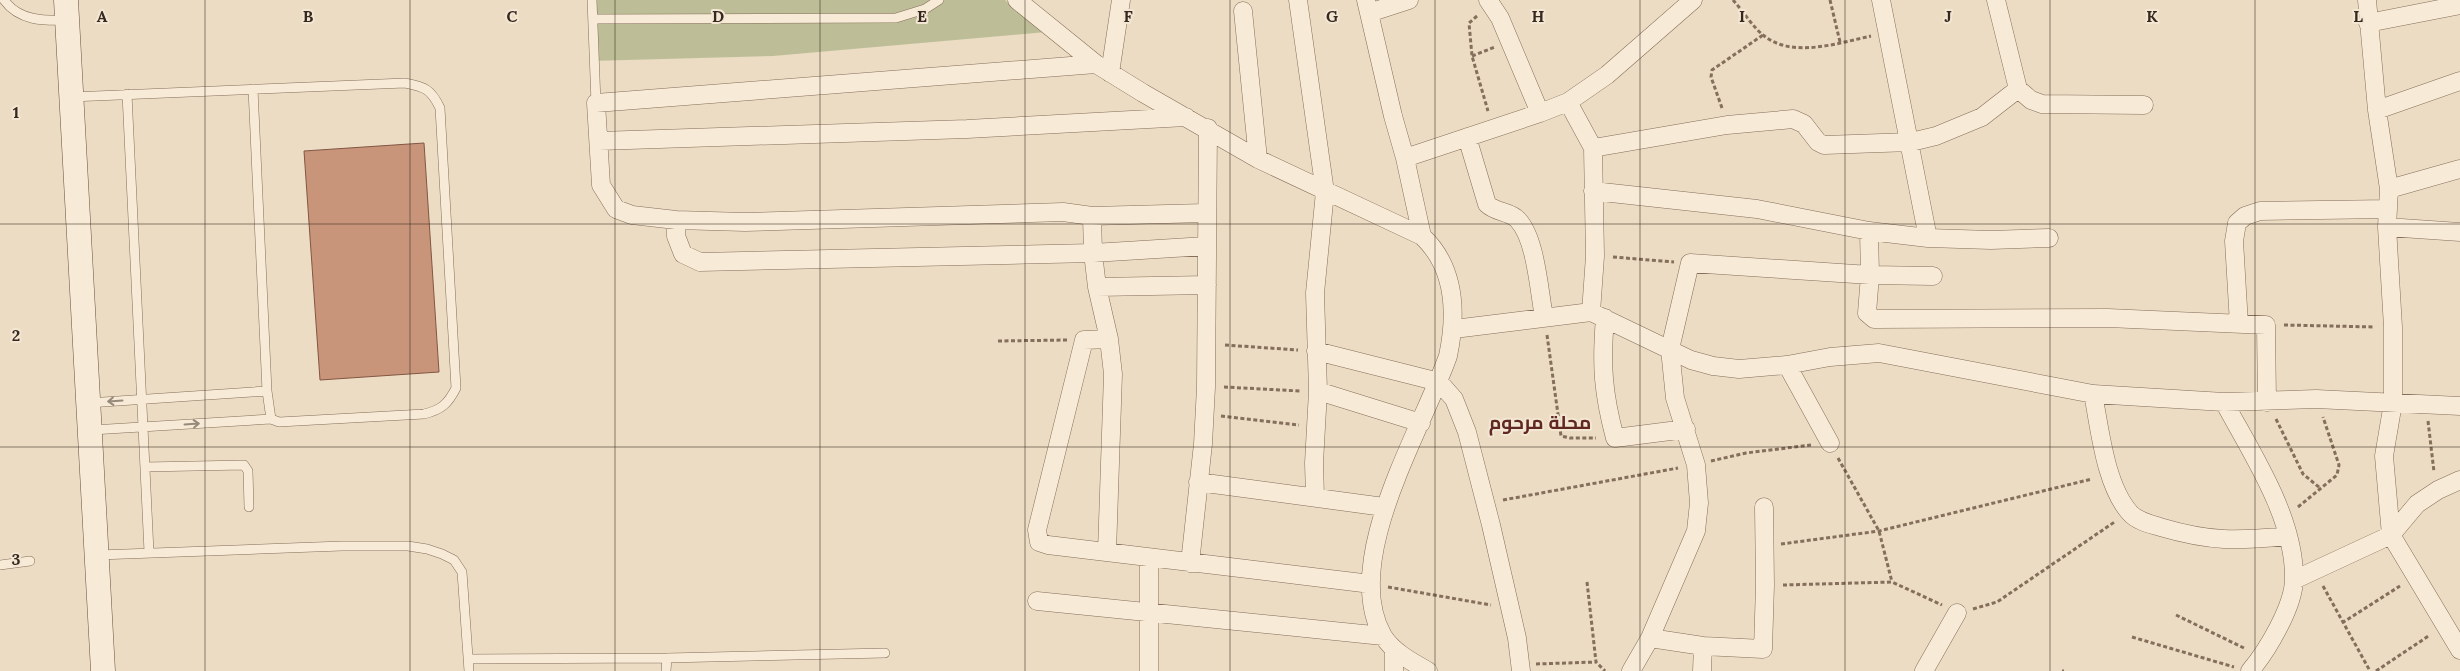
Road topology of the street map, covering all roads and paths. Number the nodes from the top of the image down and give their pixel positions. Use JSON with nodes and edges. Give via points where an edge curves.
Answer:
{"nodes":[{"id":1,"x":4,"y":0,"type":"edge"},
{"id":2,"x":592,"y":0,"type":"edge"},
{"id":3,"x":939,"y":0,"type":"edge"},
{"id":4,"x":1121,"y":0,"type":"edge"},
{"id":5,"x":1298,"y":0,"type":"edge"},
{"id":6,"x":1410,"y":0,"type":"edge"},
{"id":7,"x":1692,"y":0,"type":"edge"},
{"id":8,"x":1733,"y":0,"type":"edge"},
{"id":9,"x":1830,"y":0,"type":"edge"},
{"id":10,"x":1881,"y":0,"type":"edge"},
{"id":11,"x":1996,"y":0,"type":"edge"},
{"id":12,"x":2367,"y":0,"type":"edge"},
{"id":13,"x":1493,"y":2,"type":"edge"},
{"id":14,"x":1024,"y":3,"type":"edge"},
{"id":15,"x":2460,"y":5,"type":"edge"},
{"id":16,"x":1367,"y":7,"type":"edge"},
{"id":17,"x":66,"y":10,"type":"edge"},
{"id":18,"x":1243,"y":11,"type":"dead end"},
{"id":19,"x":593,"y":19,"type":"junction"},
{"id":20,"x":2368,"y":23,"type":"junction"},
{"id":21,"x":1886,"y":33,"type":"junction"},
{"id":22,"x":1763,"y":35,"type":"junction"},
{"id":23,"x":1510,"y":41,"type":"junction"},
{"id":24,"x":1840,"y":42,"type":"junction"},
{"id":25,"x":1472,"y":56,"type":"junction"},
{"id":26,"x":1103,"y":68,"type":"junction"},
{"id":27,"x":2460,"y":81,"type":"edge"},
{"id":28,"x":2018,"y":88,"type":"junction"},
{"id":29,"x":253,"y":89,"type":"junction"},
{"id":30,"x":127,"y":94,"type":"junction"},
{"id":31,"x":71,"y":97,"type":"junction"},
{"id":32,"x":1568,"y":102,"type":"junction"},
{"id":33,"x":596,"y":103,"type":"junction"},
{"id":34,"x":2144,"y":105,"type":"dead end"},
{"id":35,"x":2377,"y":110,"type":"junction"},
{"id":36,"x":1540,"y":113,"type":"junction"},
{"id":37,"x":1186,"y":117,"type":"junction"},
{"id":38,"x":1727,"y":125,"type":"junction"},
{"id":39,"x":1208,"y":128,"type":"junction"},
{"id":40,"x":1493,"y":128,"type":"junction"},
{"id":41,"x":1468,"y":137,"type":"junction"},
{"id":42,"x":599,"y":141,"type":"junction"},
{"id":43,"x":1910,"y":142,"type":"junction"},
{"id":44,"x":1593,"y":148,"type":"junction"},
{"id":45,"x":1406,"y":158,"type":"junction"},
{"id":46,"x":1258,"y":159,"type":"junction"},
{"id":47,"x":2460,"y":169,"type":"edge"},
{"id":48,"x":2389,"y":189,"type":"junction"},
{"id":49,"x":1593,"y":191,"type":"junction"},
{"id":50,"x":1325,"y":192,"type":"junction"},
{"id":51,"x":2388,"y":209,"type":"junction"},
{"id":52,"x":1206,"y":213,"type":"junction"},
{"id":53,"x":1092,"y":216,"type":"junction"},
{"id":54,"x":676,"y":220,"type":"junction"},
{"id":55,"x":2387,"y":227,"type":"junction"},
{"id":56,"x":1868,"y":231,"type":"junction"},
{"id":57,"x":2460,"y":232,"type":"edge"},
{"id":58,"x":1422,"y":236,"type":"junction"},
{"id":59,"x":1928,"y":238,"type":"junction"},
{"id":60,"x":2049,"y":238,"type":"dead end"},
{"id":61,"x":1206,"y":246,"type":"junction"},
{"id":62,"x":1093,"y":253,"type":"junction"},
{"id":63,"x":1594,"y":256,"type":"junction"},
{"id":64,"x":1690,"y":263,"type":"junction"},
{"id":65,"x":1870,"y":275,"type":"junction"},
{"id":66,"x":1933,"y":276,"type":"dead end"},
{"id":67,"x":1207,"y":285,"type":"junction"},
{"id":68,"x":1097,"y":287,"type":"junction"},
{"id":69,"x":1598,"y":315,"type":"junction"},
{"id":70,"x":1544,"y":318,"type":"junction"},
{"id":71,"x":2239,"y":324,"type":"junction"},
{"id":72,"x":2266,"y":325,"type":"junction"},
{"id":73,"x":2393,"y":327,"type":"junction"},
{"id":74,"x":1454,"y":329,"type":"junction"},
{"id":75,"x":1109,"y":338,"type":"junction"},
{"id":76,"x":1084,"y":340,"type":"junction"},
{"id":77,"x":998,"y":341,"type":"dead end"},
{"id":78,"x":1206,"y":344,"type":"junction"},
{"id":79,"x":1670,"y":349,"type":"junction"},
{"id":80,"x":1316,"y":351,"type":"junction"},
{"id":81,"x":1787,"y":365,"type":"junction"},
{"id":82,"x":1439,"y":382,"type":"junction"},
{"id":83,"x":1206,"y":386,"type":"junction"},
{"id":84,"x":267,"y":391,"type":"junction"},
{"id":85,"x":1318,"y":392,"type":"junction"},
{"id":86,"x":2093,"y":394,"type":"junction"},
{"id":87,"x":142,"y":399,"type":"junction"},
{"id":88,"x":2316,"y":399,"type":"junction"},
{"id":89,"x":2224,"y":402,"type":"junction"},
{"id":90,"x":2267,"y":402,"type":"junction"},
{"id":91,"x":88,"y":403,"type":"junction"},
{"id":92,"x":2393,"y":403,"type":"junction"},
{"id":93,"x":2426,"y":406,"type":"junction"},
{"id":94,"x":2460,"y":406,"type":"edge"},
{"id":95,"x":1204,"y":414,"type":"junction"},
{"id":96,"x":271,"y":419,"type":"junction"},
{"id":97,"x":1421,"y":423,"type":"junction"},
{"id":98,"x":143,"y":427,"type":"junction"},
{"id":99,"x":1317,"y":427,"type":"junction"},
{"id":100,"x":1686,"y":429,"type":"junction"},
{"id":101,"x":90,"y":430,"type":"junction"},
{"id":102,"x":1615,"y":438,"type":"junction"},
{"id":103,"x":1830,"y":443,"type":"junction"},
{"id":104,"x":1696,"y":465,"type":"junction"},
{"id":105,"x":145,"y":467,"type":"junction"},
{"id":106,"x":2110,"y":475,"type":"junction"},
{"id":107,"x":2460,"y":480,"type":"edge"},
{"id":108,"x":1198,"y":482,"type":"junction"},
{"id":109,"x":2320,"y":488,"type":"junction"},
{"id":110,"x":2438,"y":490,"type":"junction"},
{"id":111,"x":1315,"y":498,"type":"junction"},
{"id":112,"x":1485,"y":503,"type":"junction"},
{"id":113,"x":249,"y":507,"type":"dead end"},
{"id":114,"x":1384,"y":507,"type":"junction"},
{"id":115,"x":1764,"y":507,"type":"dead end"},
{"id":116,"x":2129,"y":512,"type":"junction"},
{"id":117,"x":2282,"y":515,"type":"junction"},
{"id":118,"x":1879,"y":531,"type":"junction"},
{"id":119,"x":2391,"y":535,"type":"junction"},
{"id":120,"x":2288,"y":536,"type":"junction"},
{"id":121,"x":1764,"y":547,"type":"junction"},
{"id":122,"x":149,"y":552,"type":"junction"},
{"id":123,"x":1107,"y":552,"type":"junction"},
{"id":124,"x":96,"y":555,"type":"junction"},
{"id":125,"x":1149,"y":558,"type":"junction"},
{"id":126,"x":30,"y":560,"type":"dead end"},
{"id":127,"x":1190,"y":563,"type":"junction"},
{"id":128,"x":0,"y":565,"type":"edge"},
{"id":129,"x":2316,"y":572,"type":"junction"},
{"id":130,"x":2415,"y":576,"type":"junction"},
{"id":131,"x":2294,"y":580,"type":"junction"},
{"id":132,"x":1587,"y":582,"type":"dead end"},
{"id":133,"x":1892,"y":582,"type":"junction"},
{"id":134,"x":1371,"y":584,"type":"junction"},
{"id":135,"x":1765,"y":585,"type":"junction"},
{"id":136,"x":1037,"y":601,"type":"dead end"},
{"id":137,"x":1510,"y":608,"type":"junction"},
{"id":138,"x":1150,"y":612,"type":"junction"},
{"id":139,"x":1957,"y":612,"type":"junction"},
{"id":140,"x":2176,"y":615,"type":"dead end"},
{"id":141,"x":2342,"y":623,"type":"junction"},
{"id":142,"x":2444,"y":625,"type":"junction"},
{"id":143,"x":2132,"y":637,"type":"dead end"},
{"id":144,"x":1650,"y":638,"type":"junction"},
{"id":145,"x":1389,"y":643,"type":"junction"},
{"id":146,"x":1703,"y":646,"type":"junction"},
{"id":147,"x":2460,"y":650,"type":"edge"},
{"id":148,"x":885,"y":653,"type":"dead end"},
{"id":149,"x":2262,"y":657,"type":"junction"},
{"id":150,"x":667,"y":658,"type":"junction"},
{"id":151,"x":468,"y":659,"type":"junction"},
{"id":152,"x":1596,"y":662,"type":"junction"},
{"id":153,"x":1521,"y":668,"type":"edge"},
{"id":154,"x":2244,"y":670,"type":"edge"},
{"id":155,"x":103,"y":671,"type":"edge"},
{"id":156,"x":469,"y":671,"type":"edge"},
{"id":157,"x":666,"y":671,"type":"edge"},
{"id":158,"x":1149,"y":671,"type":"edge"},
{"id":159,"x":1394,"y":671,"type":"edge"},
{"id":160,"x":1428,"y":671,"type":"edge"},
{"id":161,"x":1605,"y":671,"type":"edge"},
{"id":162,"x":1631,"y":671,"type":"edge"},
{"id":163,"x":1702,"y":671,"type":"edge"},
{"id":164,"x":1924,"y":671,"type":"edge"},
{"id":165,"x":2370,"y":671,"type":"edge"},
{"id":166,"x":2376,"y":671,"type":"edge"}],
"edges":[{"from":1,"to":17,"type":"lane","via":[[20,14],[40,21]]},
{"from":2,"to":19,"type":"lane"},
{"from":3,"to":19,"type":"lane","via":[[925,9],[896,18]]},
{"from":4,"to":26,"type":"street"},
{"from":5,"to":50,"type":"street"},
{"from":6,"to":16,"type":"street"},
{"from":7,"to":32,"type":"street","via":[[1607,75]]},
{"from":8,"to":22,"type":"path"},
{"from":9,"to":24,"type":"path"},
{"from":10,"to":21,"type":"street"},
{"from":11,"to":28,"type":"street"},
{"from":12,"to":20,"type":"street"},
{"from":13,"to":23,"type":"street"},
{"from":13,"to":25,"type":"path","via":[[1469,23]]},
{"from":14,"to":26,"type":"street"},
{"from":15,"to":20,"type":"street"},
{"from":16,"to":45,"type":"street"},
{"from":17,"to":31,"type":"street"},
{"from":18,"to":46,"type":"street"},
{"from":19,"to":33,"type":"lane"},
{"from":20,"to":35,"type":"street"},
{"from":21,"to":24,"type":"path"},
{"from":21,"to":43,"type":"street"},
{"from":22,"to":24,"type":"path","via":[[1797,48]]},
{"from":22,"to":38,"type":"path","via":[[1712,70],[1711,77]]},
{"from":23,"to":25,"type":"path"},
{"from":23,"to":36,"type":"street"},
{"from":25,"to":40,"type":"path"},
{"from":26,"to":33,"type":"street"},
{"from":26,"to":37,"type":"street"},
{"from":27,"to":35,"type":"street"},
{"from":28,"to":34,"type":"street","via":[[2031,100],[2042,104]]},
{"from":28,"to":43,"type":"street","via":[[1982,117],[1936,136]]},
{"from":29,"to":30,"type":"lane"},
{"from":29,"to":84,"type":"lane"},
{"from":29,"to":96,"type":"lane","via":[[405,83],[422,86],[433,94],[440,108],[456,388],[450,401],[438,411],[424,414],[279,422]]},
{"from":30,"to":31,"type":"lane"},
{"from":30,"to":87,"type":"lane"},
{"from":31,"to":91,"type":"street"},
{"from":32,"to":36,"type":"street"},
{"from":32,"to":44,"type":"street"},
{"from":33,"to":42,"type":"street"},
{"from":35,"to":48,"type":"street"},
{"from":36,"to":40,"type":"street"},
{"from":37,"to":39,"type":"street"},
{"from":37,"to":42,"type":"street","via":[[967,129]]},
{"from":38,"to":43,"type":"street","via":[[1793,119],[1804,124],[1824,145]]},
{"from":38,"to":44,"type":"street"},
{"from":39,"to":46,"type":"street"},
{"from":39,"to":52,"type":"street"},
{"from":40,"to":41,"type":"street"},
{"from":41,"to":45,"type":"street"},
{"from":41,"to":70,"type":"street","via":[[1487,204],[1518,220],[1527,235]]},
{"from":42,"to":54,"type":"street","via":[[601,185],[616,209]]},
{"from":43,"to":59,"type":"street"},
{"from":44,"to":49,"type":"street"},
{"from":45,"to":58,"type":"street"},
{"from":46,"to":50,"type":"street"},
{"from":47,"to":48,"type":"street"},
{"from":48,"to":51,"type":"street"},
{"from":49,"to":56,"type":"street","via":[[1756,209]]},
{"from":49,"to":63,"type":"street"},
{"from":50,"to":58,"type":"street"},
{"from":50,"to":80,"type":"street","via":[[1315,294]]},
{"from":51,"to":55,"type":"street"},
{"from":51,"to":71,"type":"street","via":[[2260,211],[2245,216],[2237,223],[2234,241]]},
{"from":52,"to":53,"type":"street"},
{"from":52,"to":61,"type":"street"},
{"from":53,"to":54,"type":"street","via":[[1063,212],[746,222]]},
{"from":53,"to":62,"type":"street"},
{"from":54,"to":62,"type":"street","via":[[676,236],[683,254],[700,262]]},
{"from":55,"to":57,"type":"street"},
{"from":55,"to":73,"type":"street"},
{"from":56,"to":59,"type":"street"},
{"from":56,"to":65,"type":"street"},
{"from":58,"to":74,"type":"street","via":[[1439,255],[1448,275]]},
{"from":59,"to":60,"type":"street"},
{"from":61,"to":62,"type":"street"},
{"from":61,"to":67,"type":"street"},
{"from":62,"to":68,"type":"street"},
{"from":63,"to":64,"type":"path"},
{"from":63,"to":69,"type":"street"},
{"from":64,"to":65,"type":"street"},
{"from":64,"to":79,"type":"street"},
{"from":65,"to":66,"type":"street"},
{"from":65,"to":71,"type":"street","via":[[1867,313],[1874,319],[2108,318]]},
{"from":67,"to":68,"type":"street"},
{"from":67,"to":78,"type":"street"},
{"from":68,"to":75,"type":"street"},
{"from":69,"to":70,"type":"street"},
{"from":69,"to":79,"type":"street"},
{"from":69,"to":102,"type":"street","via":[[1603,384]]},
{"from":70,"to":74,"type":"street"},
{"from":70,"to":102,"type":"path","via":[[1561,436]]},
{"from":71,"to":72,"type":"street"},
{"from":72,"to":73,"type":"path"},
{"from":72,"to":90,"type":"street"},
{"from":73,"to":92,"type":"street"},
{"from":74,"to":82,"type":"street"},
{"from":75,"to":76,"type":"street"},
{"from":75,"to":123,"type":"street","via":[[1113,374]]},
{"from":76,"to":77,"type":"path"},
{"from":76,"to":123,"type":"street","via":[[1036,536],[1042,544]]},
{"from":78,"to":80,"type":"path"},
{"from":78,"to":83,"type":"street"},
{"from":79,"to":81,"type":"street","via":[[1712,366],[1739,369]]},
{"from":79,"to":100,"type":"street","via":[[1672,382]]},
{"from":80,"to":82,"type":"street"},
{"from":80,"to":85,"type":"street"},
{"from":81,"to":86,"type":"street","via":[[1879,353]]},
{"from":81,"to":103,"type":"street"},
{"from":82,"to":97,"type":"street"},
{"from":82,"to":112,"type":"street","via":[[1459,410]]},
{"from":83,"to":85,"type":"path"},
{"from":83,"to":95,"type":"street"},
{"from":84,"to":87,"type":"lane"},
{"from":84,"to":96,"type":"lane"},
{"from":85,"to":97,"type":"street"},
{"from":85,"to":99,"type":"street"},
{"from":86,"to":89,"type":"street"},
{"from":86,"to":106,"type":"street"},
{"from":87,"to":91,"type":"lane","one_way":true},
{"from":87,"to":98,"type":"lane"},
{"from":88,"to":90,"type":"street"},
{"from":88,"to":92,"type":"street"},
{"from":88,"to":109,"type":"path","via":[[2339,465],[2337,475]]},
{"from":89,"to":90,"type":"street"},
{"from":89,"to":117,"type":"street"},
{"from":90,"to":109,"type":"path","via":[[2303,474]]},
{"from":91,"to":101,"type":"street"},
{"from":92,"to":93,"type":"street"},
{"from":92,"to":119,"type":"street","via":[[2384,456]]},
{"from":93,"to":94,"type":"street"},
{"from":93,"to":110,"type":"path"},
{"from":95,"to":99,"type":"path"},
{"from":95,"to":108,"type":"street"},
{"from":98,"to":96,"type":"lane","one_way":true},
{"from":97,"to":114,"type":"street"},
{"from":98,"to":101,"type":"lane"},
{"from":98,"to":105,"type":"lane"},
{"from":99,"to":111,"type":"street"},
{"from":100,"to":102,"type":"street"},
{"from":100,"to":104,"type":"street"},
{"from":101,"to":124,"type":"street"},
{"from":103,"to":104,"type":"path","via":[[1746,453]]},
{"from":103,"to":118,"type":"path"},
{"from":104,"to":112,"type":"path"},
{"from":104,"to":144,"type":"street","via":[[1699,503],[1696,531]]},
{"from":105,"to":113,"type":"lane","via":[[244,464],[248,470]]},
{"from":105,"to":122,"type":"lane"},
{"from":106,"to":116,"type":"street"},
{"from":106,"to":118,"type":"path"},
{"from":107,"to":110,"type":"street"},
{"from":108,"to":111,"type":"street"},
{"from":108,"to":127,"type":"street"},
{"from":109,"to":117,"type":"path","via":[[2294,510]]},
{"from":110,"to":119,"type":"street","via":[[2405,516]]},
{"from":111,"to":114,"type":"street"},
{"from":112,"to":137,"type":"street"},
{"from":114,"to":134,"type":"street","via":[[1371,565]]},
{"from":115,"to":121,"type":"street"},
{"from":116,"to":120,"type":"street","via":[[2149,524],[2211,540]]},
{"from":116,"to":139,"type":"path","via":[[1997,602]]},
{"from":117,"to":120,"type":"street"},
{"from":118,"to":121,"type":"path"},
{"from":118,"to":133,"type":"path"},
{"from":119,"to":129,"type":"street"},
{"from":119,"to":130,"type":"street"},
{"from":120,"to":131,"type":"street"},
{"from":121,"to":135,"type":"street"},
{"from":122,"to":124,"type":"lane"},
{"from":122,"to":151,"type":"lane","via":[[342,546],[427,549],[454,560],[462,572]]},
{"from":123,"to":125,"type":"street"},
{"from":124,"to":155,"type":"street"},
{"from":125,"to":127,"type":"street"},
{"from":125,"to":138,"type":"street"},
{"from":126,"to":128,"type":"lane"},
{"from":127,"to":134,"type":"street"},
{"from":129,"to":131,"type":"street"},
{"from":129,"to":141,"type":"path"},
{"from":130,"to":141,"type":"path"},
{"from":130,"to":142,"type":"street"},
{"from":131,"to":149,"type":"street","via":[[2283,616]]},
{"from":132,"to":152,"type":"path"},
{"from":133,"to":135,"type":"path"},
{"from":133,"to":139,"type":"path"},
{"from":134,"to":137,"type":"path"},
{"from":134,"to":145,"type":"street","via":[[1374,611]]},
{"from":135,"to":146,"type":"street","via":[[1763,649]]},
{"from":136,"to":138,"type":"street"},
{"from":137,"to":153,"type":"street"},
{"from":138,"to":145,"type":"street"},
{"from":138,"to":158,"type":"street"},
{"from":139,"to":164,"type":"street"},
{"from":140,"to":149,"type":"path"},
{"from":141,"to":165,"type":"path"},
{"from":142,"to":147,"type":"street"},
{"from":142,"to":166,"type":"path"},
{"from":143,"to":154,"type":"path"},
{"from":144,"to":146,"type":"street"},
{"from":144,"to":162,"type":"street"},
{"from":145,"to":159,"type":"street"},
{"from":145,"to":160,"type":"street"},
{"from":146,"to":163,"type":"street"},
{"from":148,"to":150,"type":"lane"},
{"from":149,"to":154,"type":"street"},
{"from":150,"to":151,"type":"lane"},
{"from":150,"to":157,"type":"lane"},
{"from":151,"to":156,"type":"lane"},
{"from":152,"to":153,"type":"path"},
{"from":152,"to":161,"type":"path"}]}
